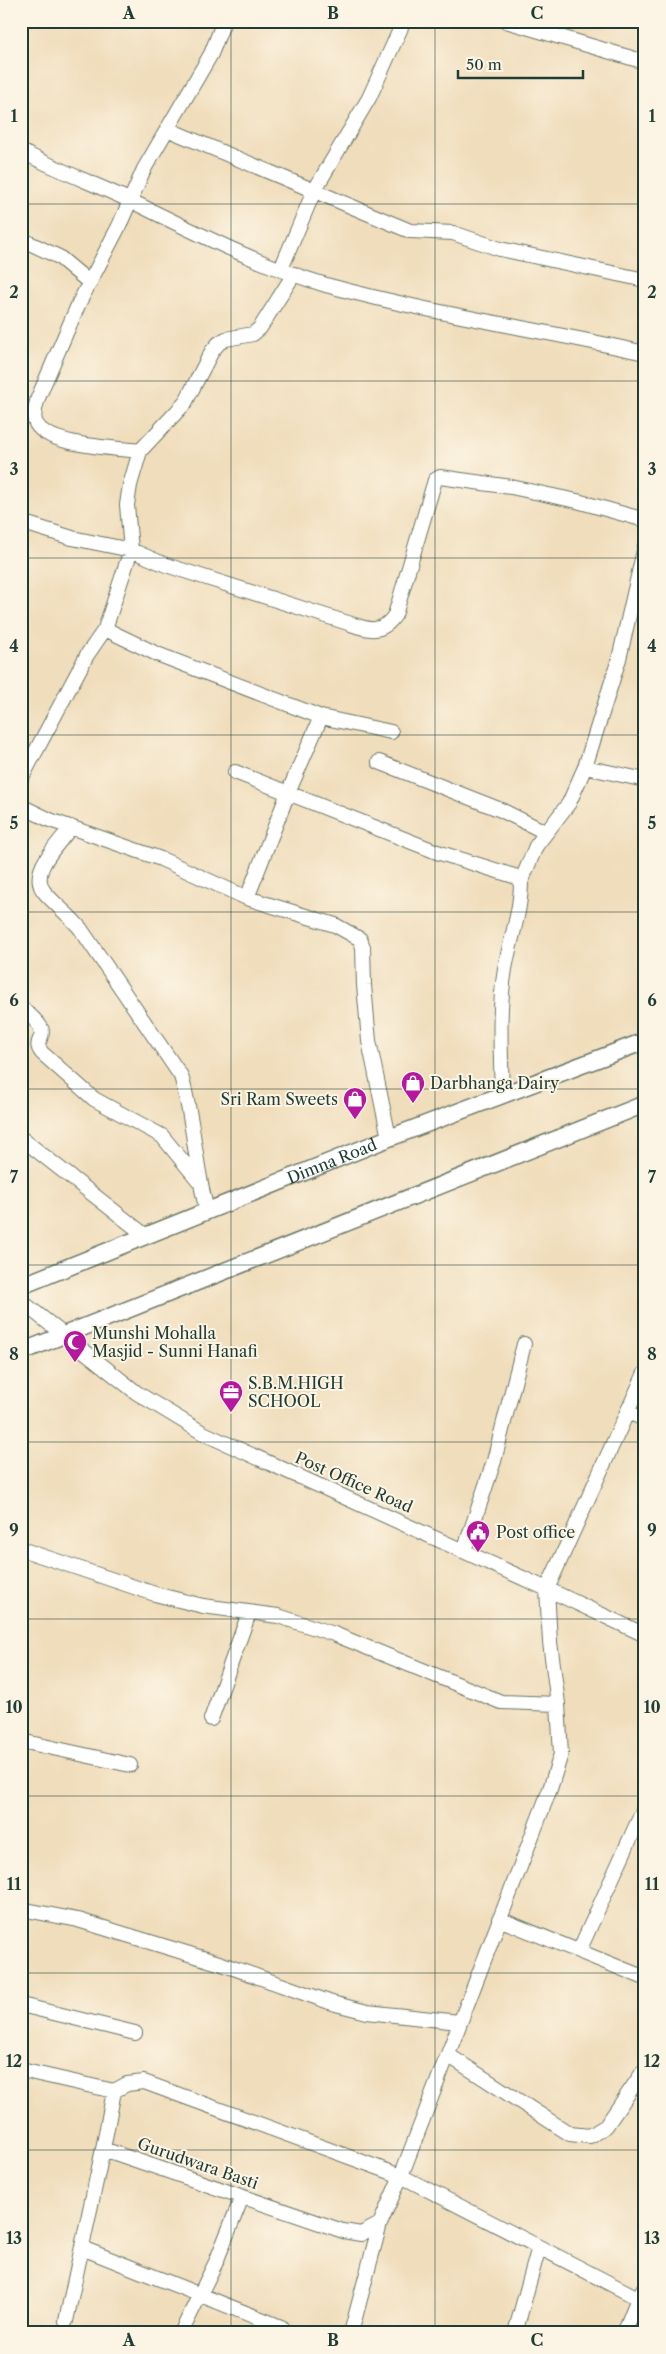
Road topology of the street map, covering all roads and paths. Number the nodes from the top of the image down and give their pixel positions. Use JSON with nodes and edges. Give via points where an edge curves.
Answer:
{"nodes":[{"id":1,"x":224,"y":21,"type":"edge"},
{"id":2,"x":404,"y":21,"type":"edge"},
{"id":3,"x":506,"y":21,"type":"edge"},
{"id":4,"x":645,"y":62,"type":"edge"},
{"id":5,"x":168,"y":129,"type":"junction"},
{"id":6,"x":21,"y":151,"type":"edge"},
{"id":7,"x":314,"y":191,"type":"junction"},
{"id":8,"x":130,"y":201,"type":"junction"},
{"id":9,"x":21,"y":239,"type":"edge"},
{"id":10,"x":281,"y":269,"type":"junction"},
{"id":11,"x":294,"y":274,"type":"junction"},
{"id":12,"x":645,"y":280,"type":"edge"},
{"id":13,"x":90,"y":282,"type":"junction"},
{"id":14,"x":645,"y":353,"type":"edge"},
{"id":15,"x":140,"y":451,"type":"junction"},
{"id":16,"x":645,"y":520,"type":"edge"},
{"id":17,"x":21,"y":522,"type":"edge"},
{"id":18,"x":645,"y":546,"type":"edge"},
{"id":19,"x":130,"y":550,"type":"junction"},
{"id":20,"x":105,"y":630,"type":"junction"},
{"id":21,"x":321,"y":717,"type":"junction"},
{"id":22,"x":391,"y":732,"type":"dead end"},
{"id":23,"x":379,"y":762,"type":"dead end"},
{"id":24,"x":585,"y":767,"type":"junction"},
{"id":25,"x":235,"y":772,"type":"dead end"},
{"id":26,"x":21,"y":779,"type":"edge"},
{"id":27,"x":645,"y":780,"type":"edge"},
{"id":28,"x":288,"y":793,"type":"junction"},
{"id":29,"x":21,"y":806,"type":"edge"},
{"id":30,"x":71,"y":827,"type":"junction"},
{"id":31,"x":545,"y":832,"type":"junction"},
{"id":32,"x":521,"y":882,"type":"junction"},
{"id":33,"x":247,"y":898,"type":"junction"},
{"id":34,"x":21,"y":1007,"type":"edge"},
{"id":35,"x":645,"y":1041,"type":"edge"},
{"id":36,"x":502,"y":1096,"type":"junction"},
{"id":37,"x":645,"y":1104,"type":"edge"},
{"id":38,"x":21,"y":1138,"type":"edge"},
{"id":39,"x":389,"y":1138,"type":"junction"},
{"id":40,"x":200,"y":1182,"type":"junction"},
{"id":41,"x":207,"y":1210,"type":"junction"},
{"id":42,"x":146,"y":1236,"type":"junction"},
{"id":43,"x":21,"y":1286,"type":"edge"},
{"id":44,"x":21,"y":1300,"type":"edge"},
{"id":45,"x":63,"y":1335,"type":"junction"},
{"id":46,"x":524,"y":1344,"type":"dead end"},
{"id":47,"x":21,"y":1352,"type":"edge"},
{"id":48,"x":645,"y":1373,"type":"edge"},
{"id":49,"x":627,"y":1412,"type":"junction"},
{"id":50,"x":645,"y":1419,"type":"edge"},
{"id":51,"x":21,"y":1549,"type":"edge"},
{"id":52,"x":464,"y":1551,"type":"junction"},
{"id":53,"x":547,"y":1589,"type":"junction"},
{"id":54,"x":249,"y":1612,"type":"junction"},
{"id":55,"x":645,"y":1635,"type":"edge"},
{"id":56,"x":558,"y":1704,"type":"junction"},
{"id":57,"x":211,"y":1719,"type":"dead end"},
{"id":58,"x":21,"y":1741,"type":"edge"},
{"id":59,"x":130,"y":1765,"type":"dead end"},
{"id":60,"x":645,"y":1806,"type":"edge"},
{"id":61,"x":21,"y":1909,"type":"edge"},
{"id":62,"x":499,"y":1919,"type":"junction"},
{"id":63,"x":579,"y":1952,"type":"junction"},
{"id":64,"x":645,"y":1978,"type":"edge"},
{"id":65,"x":21,"y":2005,"type":"edge"},
{"id":66,"x":459,"y":2022,"type":"junction"},
{"id":67,"x":135,"y":2033,"type":"dead end"},
{"id":68,"x":448,"y":2055,"type":"junction"},
{"id":69,"x":645,"y":2069,"type":"edge"},
{"id":70,"x":21,"y":2070,"type":"edge"},
{"id":71,"x":114,"y":2091,"type":"junction"},
{"id":72,"x":103,"y":2149,"type":"junction"},
{"id":73,"x":401,"y":2176,"type":"junction"},
{"id":74,"x":242,"y":2197,"type":"junction"},
{"id":75,"x":380,"y":2224,"type":"junction"},
{"id":76,"x":538,"y":2247,"type":"junction"},
{"id":77,"x":82,"y":2248,"type":"junction"},
{"id":78,"x":199,"y":2295,"type":"junction"},
{"id":79,"x":642,"y":2295,"type":"edge"},
{"id":80,"x":66,"y":2321,"type":"dead end"},
{"id":81,"x":281,"y":2327,"type":"dead end"},
{"id":82,"x":181,"y":2333,"type":"edge"},
{"id":83,"x":351,"y":2333,"type":"edge"},
{"id":84,"x":515,"y":2333,"type":"edge"},
{"id":85,"x":624,"y":2333,"type":"edge"}],
"edges":[{"from":1,"to":5,"type":"street","via":[[211,54]]},
{"from":2,"to":7,"type":"street","via":[[369,98]]},
{"from":3,"to":4,"type":"street"},
{"from":5,"to":7,"type":"street"},
{"from":5,"to":8,"type":"street","via":[[144,169]]},
{"from":6,"to":8,"type":"street"},
{"from":7,"to":10,"type":"street"},
{"from":7,"to":12,"type":"street","via":[[410,230],[453,233],[500,248]]},
{"from":8,"to":10,"type":"street"},
{"from":8,"to":13,"type":"street"},
{"from":9,"to":13,"type":"street","via":[[59,257]]},
{"from":10,"to":11,"type":"street"},
{"from":11,"to":14,"type":"street","via":[[326,285],[475,319]]},
{"from":11,"to":15,"type":"street","via":[[260,328],[253,334],[226,339],[212,351],[185,403]]},
{"from":13,"to":15,"type":"street","via":[[38,398],[34,420],[51,436],[69,442]]},
{"from":15,"to":19,"type":"street","via":[[128,499]]},
{"from":16,"to":19,"type":"street","via":[[511,487],[440,477],[435,480],[395,615],[387,626],[376,630],[175,568]]},
{"from":17,"to":19,"type":"street","via":[[72,538]]},
{"from":18,"to":24,"type":"street","via":[[619,659]]},
{"from":19,"to":20,"type":"street"},
{"from":20,"to":21,"type":"street","via":[[157,654]]},
{"from":20,"to":26,"type":"street","via":[[87,656]]},
{"from":21,"to":22,"type":"street"},
{"from":21,"to":28,"type":"street"},
{"from":23,"to":31,"type":"street","via":[[501,810]]},
{"from":24,"to":27,"type":"street"},
{"from":24,"to":31,"type":"street","via":[[569,802]]},
{"from":25,"to":28,"type":"street"},
{"from":28,"to":32,"type":"street","via":[[437,852],[517,877]]},
{"from":28,"to":33,"type":"street"},
{"from":29,"to":30,"type":"street"},
{"from":30,"to":33,"type":"street","via":[[160,859]]},
{"from":30,"to":40,"type":"street","via":[[39,873],[38,884],[80,928],[181,1076]]},
{"from":31,"to":32,"type":"street"},
{"from":32,"to":36,"type":"street","via":[[516,928],[502,991]]},
{"from":33,"to":39,"type":"street","via":[[335,925],[360,938],[364,947],[369,1041]]},
{"from":34,"to":40,"type":"street","via":[[41,1028],[38,1048],[42,1053],[94,1099],[162,1136]]},
{"from":35,"to":36,"type":"street","name":"Dimna Road"},
{"from":36,"to":39,"type":"street","name":"Dimna Road"},
{"from":37,"to":45,"type":"street"},
{"from":38,"to":42,"type":"street"},
{"from":39,"to":41,"type":"street","name":"Dimna Road"},
{"from":40,"to":41,"type":"street"},
{"from":41,"to":42,"type":"street","name":"Dimna Road"},
{"from":42,"to":43,"type":"street","name":"Dimna Road"},
{"from":44,"to":45,"type":"street","name":"Post Office Road"},
{"from":45,"to":47,"type":"street"},
{"from":45,"to":52,"type":"street","name":"Post Office Road","via":[[137,1393],[203,1433]]},
{"from":46,"to":52,"type":"street","via":[[494,1461]]},
{"from":48,"to":49,"type":"street"},
{"from":49,"to":50,"type":"street"},
{"from":49,"to":53,"type":"street"},
{"from":51,"to":54,"type":"street","via":[[155,1594],[203,1606]]},
{"from":52,"to":53,"type":"street","name":"Post Office Road"},
{"from":53,"to":55,"type":"street","name":"Post Office Road"},
{"from":53,"to":56,"type":"street"},
{"from":54,"to":56,"type":"street","via":[[278,1616],[334,1634],[501,1702]]},
{"from":54,"to":57,"type":"street"},
{"from":56,"to":62,"type":"street","via":[[560,1754],[550,1789]]},
{"from":58,"to":59,"type":"street"},
{"from":60,"to":63,"type":"street"},
{"from":61,"to":66,"type":"street","via":[[78,1920],[213,1961],[332,2003],[367,2012]]},
{"from":62,"to":63,"type":"street"},
{"from":62,"to":66,"type":"street"},
{"from":63,"to":64,"type":"street"},
{"from":65,"to":67,"type":"street"},
{"from":66,"to":68,"type":"street"},
{"from":68,"to":69,"type":"street","via":[[570,2134],[590,2136],[606,2126]]},
{"from":68,"to":73,"type":"street"},
{"from":70,"to":71,"type":"street"},
{"from":71,"to":72,"type":"street"},
{"from":71,"to":73,"type":"street","via":[[128,2084],[144,2082]]},
{"from":72,"to":74,"type":"street","name":"Gurudwara Basti"},
{"from":72,"to":77,"type":"street"},
{"from":73,"to":75,"type":"street"},
{"from":73,"to":76,"type":"street"},
{"from":74,"to":75,"type":"street","name":"Gurudwara Basti","via":[[343,2231],[361,2234]]},
{"from":74,"to":78,"type":"street"},
{"from":75,"to":83,"type":"street"},
{"from":76,"to":79,"type":"street"},
{"from":76,"to":84,"type":"street"},
{"from":77,"to":78,"type":"street"},
{"from":77,"to":80,"type":"street"},
{"from":78,"to":81,"type":"street"},
{"from":78,"to":82,"type":"street"},
{"from":79,"to":85,"type":"street"}]}
